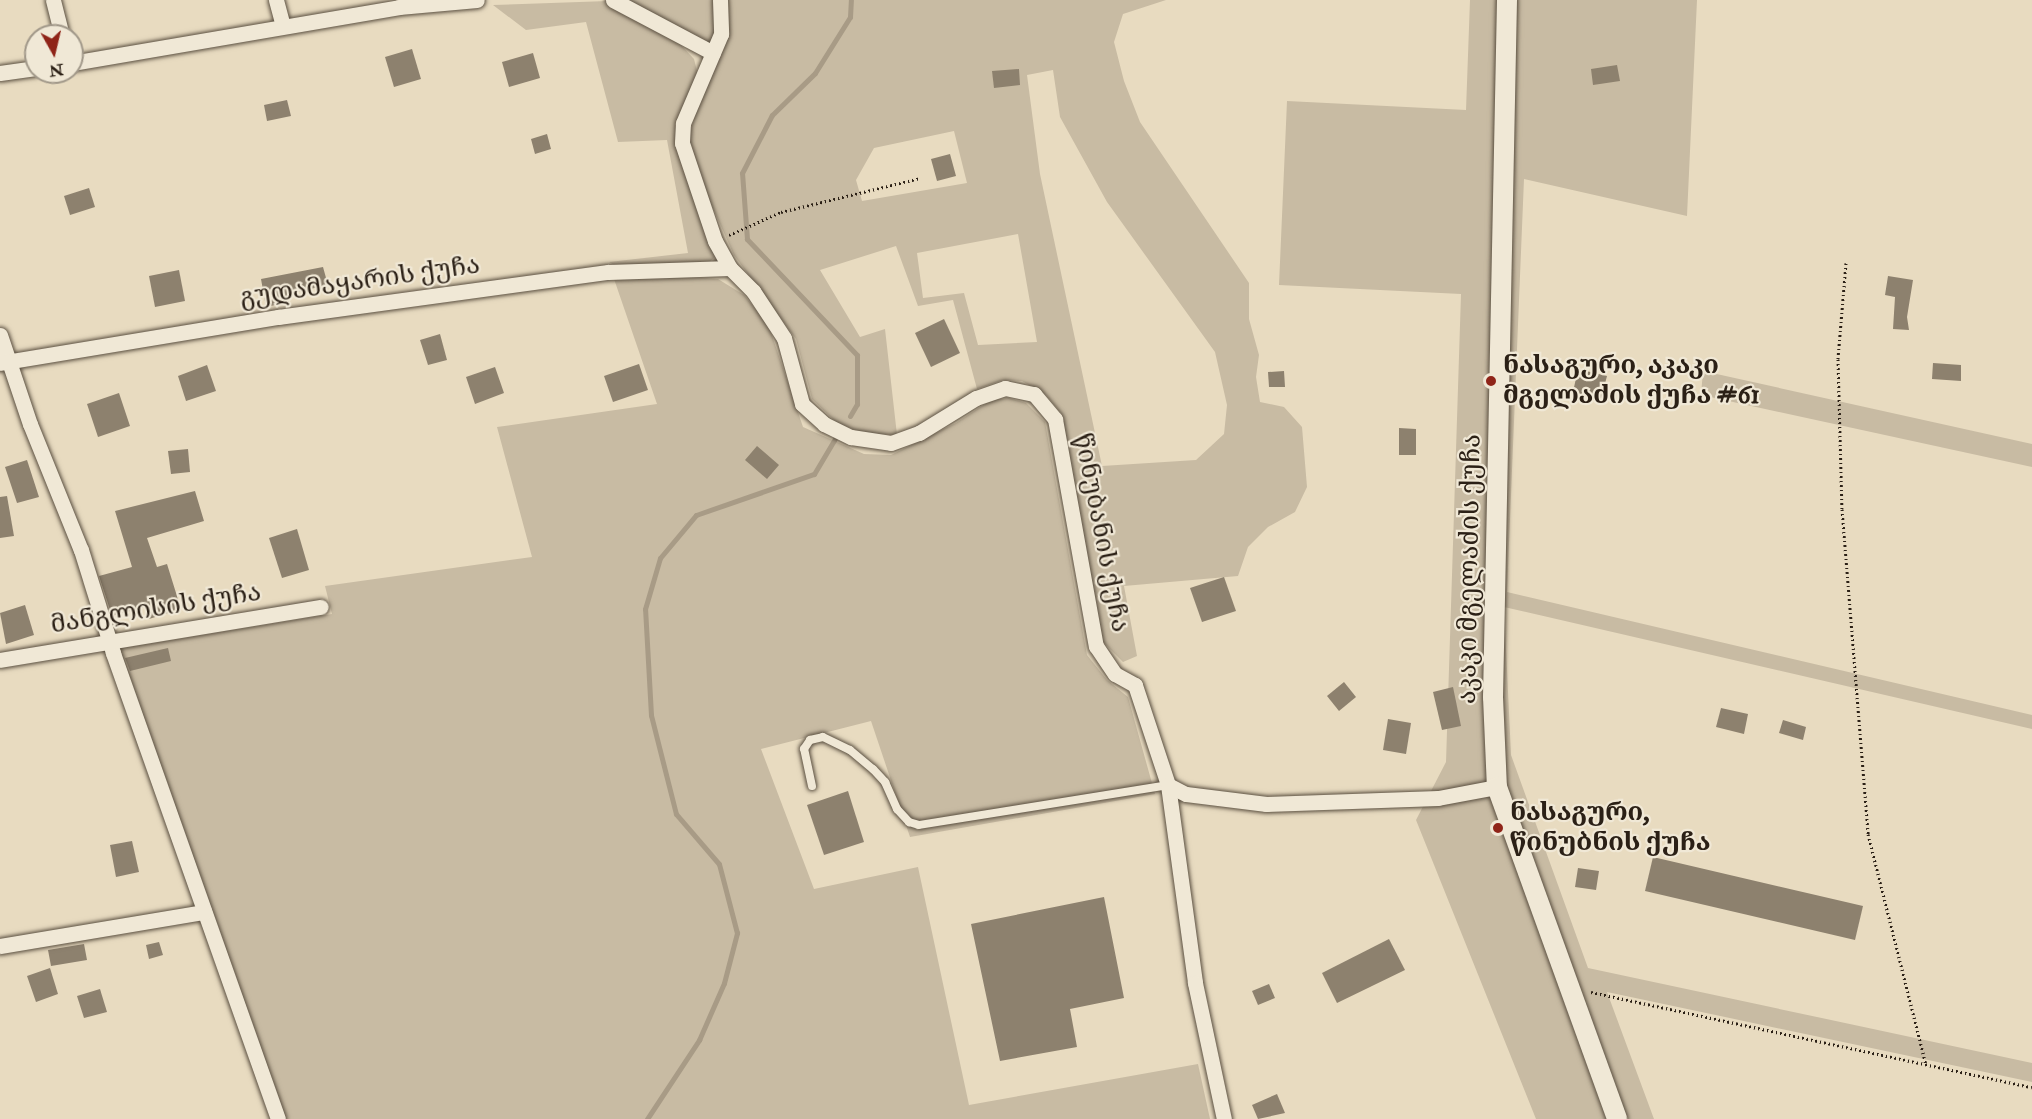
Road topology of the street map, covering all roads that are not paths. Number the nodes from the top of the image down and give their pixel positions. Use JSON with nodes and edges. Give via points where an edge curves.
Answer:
{"nodes":[{"id":1,"x":53,"y":0,"type":"edge"},
{"id":2,"x":276,"y":0,"type":"edge"},
{"id":3,"x":477,"y":0,"type":"edge"},
{"id":4,"x":613,"y":0,"type":"edge"},
{"id":5,"x":720,"y":0,"type":"edge"},
{"id":6,"x":1508,"y":0,"type":"edge"},
{"id":7,"x":59,"y":24,"type":"edge"},
{"id":8,"x":283,"y":26,"type":"junction"},
{"id":9,"x":713,"y":53,"type":"junction"},
{"id":10,"x":84,"y":61,"type":"edge"},
{"id":11,"x":24,"y":70,"type":"edge"},
{"id":12,"x":0,"y":73,"type":"edge"},
{"id":13,"x":730,"y":268,"type":"junction"},
{"id":14,"x":0,"y":335,"type":"edge"},
{"id":15,"x":5,"y":362,"type":"edge"},
{"id":16,"x":321,"y":607,"type":"dead end"},
{"id":17,"x":109,"y":639,"type":"junction"},
{"id":18,"x":0,"y":660,"type":"edge"},
{"id":19,"x":1168,"y":785,"type":"junction"},
{"id":20,"x":812,"y":786,"type":"dead end"},
{"id":21,"x":1497,"y":787,"type":"junction"},
{"id":22,"x":204,"y":912,"type":"junction"},
{"id":23,"x":0,"y":946,"type":"edge"},
{"id":24,"x":278,"y":1119,"type":"edge"},
{"id":25,"x":1224,"y":1119,"type":"edge"},
{"id":26,"x":1617,"y":1119,"type":"edge"}],
"edges":[{"from":1,"to":7,"type":"street"},
{"from":2,"to":8,"type":"street"},
{"from":3,"to":8,"type":"street","via":[[399,7]]},
{"from":4,"to":9,"type":"street"},
{"from":5,"to":9,"type":"street","name":"წინუბანის ქუჩა","via":[[721,34]]},
{"from":6,"to":21,"type":"street","name":"აკაკი მგელაძის ქუჩა","via":[[1493,697]]},
{"from":8,"to":10,"type":"street"},
{"from":9,"to":13,"type":"street","name":"წინუბანის ქუჩა","via":[[683,123],[682,143],[715,241]]},
{"from":11,"to":12,"type":"street"},
{"from":13,"to":15,"type":"street","name":"გუდამაყარის ქუჩა","via":[[597,274],[278,317]]},
{"from":13,"to":19,"type":"street","name":"წინუბანის ქუჩა","via":[[753,291],[784,338],[802,404],[824,424],[851,436],[891,443],[919,433],[976,398],[1005,388],[1034,394],[1055,419],[1096,646],[1115,674],[1135,685]]},
{"from":14,"to":15,"type":"street"},
{"from":15,"to":17,"type":"street","via":[[81,550]]},
{"from":16,"to":17,"type":"street","name":"მანგლისის ქუჩა"},
{"from":17,"to":18,"type":"street","name":"მანგლისის ქუჩა"},
{"from":17,"to":22,"type":"street"},
{"from":19,"to":20,"type":"lane","via":[[919,825],[909,822],[897,809],[885,782],[873,769],[850,750],[823,736],[810,740],[804,749]]},
{"from":19,"to":21,"type":"street","via":[[1186,794],[1266,804],[1438,798]]},
{"from":19,"to":25,"type":"street","name":"წინუბანის ქუჩა","via":[[1195,983]]},
{"from":21,"to":26,"type":"street","name":"აკაკი მგელაძის ქუჩა"},
{"from":22,"to":23,"type":"street"},
{"from":22,"to":24,"type":"street"}]}
